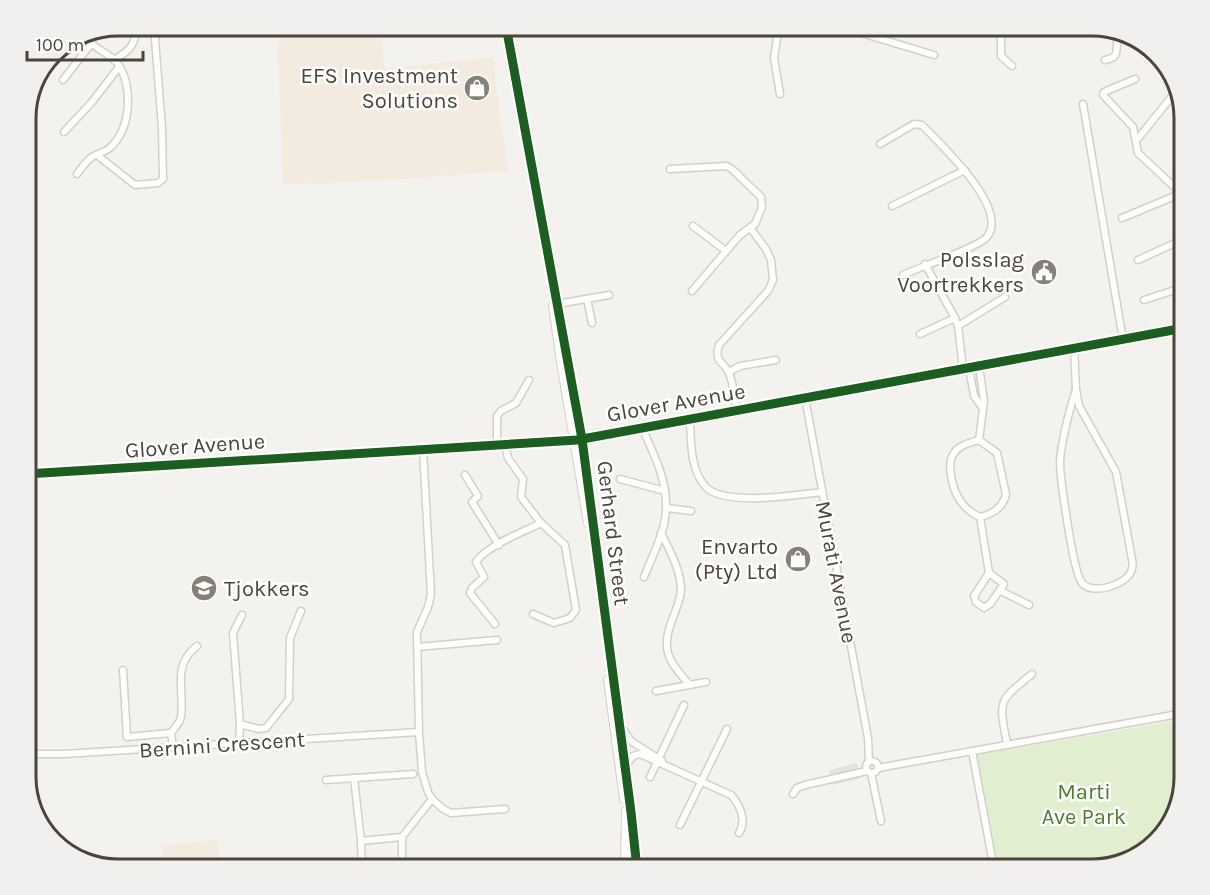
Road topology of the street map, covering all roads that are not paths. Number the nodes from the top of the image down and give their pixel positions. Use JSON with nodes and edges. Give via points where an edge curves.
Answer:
{"nodes":[{"id":1,"x":135,"y":36,"type":"edge"},
{"id":2,"x":155,"y":36,"type":"edge"},
{"id":3,"x":506,"y":36,"type":"edge"},
{"id":4,"x":506,"y":36,"type":"edge"},
{"id":5,"x":777,"y":36,"type":"edge"},
{"id":6,"x":873,"y":36,"type":"edge"},
{"id":7,"x":1001,"y":36,"type":"edge"},
{"id":8,"x":1117,"y":40,"type":"edge"},
{"id":9,"x":89,"y":41,"type":"edge"},
{"id":10,"x":91,"y":44,"type":"junction"},
{"id":11,"x":934,"y":55,"type":"dead end"},
{"id":12,"x":114,"y":60,"type":"junction"},
{"id":13,"x":1105,"y":60,"type":"dead end"},
{"id":14,"x":1012,"y":66,"type":"dead end"},
{"id":15,"x":119,"y":67,"type":"junction"},
{"id":16,"x":1135,"y":79,"type":"dead end"},
{"id":17,"x":63,"y":80,"type":"dead end"},
{"id":18,"x":780,"y":94,"type":"dead end"},
{"id":19,"x":1171,"y":97,"type":"edge"},
{"id":20,"x":1083,"y":104,"type":"dead end"},
{"id":21,"x":64,"y":132,"type":"dead end"},
{"id":22,"x":1136,"y":141,"type":"junction"},
{"id":23,"x":880,"y":144,"type":"dead end"},
{"id":24,"x":97,"y":155,"type":"junction"},
{"id":25,"x":670,"y":169,"type":"dead end"},
{"id":26,"x":964,"y":170,"type":"junction"},
{"id":27,"x":77,"y":174,"type":"dead end"},
{"id":28,"x":1174,"y":187,"type":"edge"},
{"id":29,"x":1174,"y":198,"type":"edge"},
{"id":30,"x":892,"y":207,"type":"dead end"},
{"id":31,"x":1122,"y":218,"type":"dead end"},
{"id":32,"x":693,"y":226,"type":"dead end"},
{"id":33,"x":751,"y":229,"type":"junction"},
{"id":34,"x":1174,"y":244,"type":"edge"},
{"id":35,"x":726,"y":251,"type":"junction"},
{"id":36,"x":1138,"y":260,"type":"dead end"},
{"id":37,"x":925,"y":264,"type":"junction"},
{"id":38,"x":903,"y":275,"type":"dead end"},
{"id":39,"x":692,"y":291,"type":"dead end"},
{"id":40,"x":1174,"y":291,"type":"edge"},
{"id":41,"x":609,"y":295,"type":"dead end"},
{"id":42,"x":1005,"y":297,"type":"dead end"},
{"id":43,"x":587,"y":299,"type":"junction"},
{"id":44,"x":1144,"y":300,"type":"dead end"},
{"id":45,"x":557,"y":304,"type":"junction"},
{"id":46,"x":955,"y":318,"type":"junction"},
{"id":47,"x":592,"y":323,"type":"dead end"},
{"id":48,"x":958,"y":326,"type":"junction"},
{"id":49,"x":1174,"y":330,"type":"edge"},
{"id":50,"x":920,"y":334,"type":"dead end"},
{"id":51,"x":1123,"y":340,"type":"junction"},
{"id":52,"x":1074,"y":348,"type":"junction"},
{"id":53,"x":776,"y":360,"type":"dead end"},
{"id":54,"x":979,"y":366,"type":"junction"},
{"id":55,"x":966,"y":368,"type":"junction"},
{"id":56,"x":729,"y":372,"type":"junction"},
{"id":57,"x":529,"y":380,"type":"dead end"},
{"id":58,"x":1076,"y":389,"type":"junction"},
{"id":59,"x":805,"y":398,"type":"junction"},
{"id":60,"x":982,"y":407,"type":"junction"},
{"id":61,"x":737,"y":411,"type":"junction"},
{"id":62,"x":690,"y":420,"type":"junction"},
{"id":63,"x":642,"y":428,"type":"junction"},
{"id":64,"x":578,"y":439,"type":"junction"},
{"id":65,"x":979,"y":440,"type":"junction"},
{"id":66,"x":497,"y":445,"type":"junction"},
{"id":67,"x":505,"y":445,"type":"junction"},
{"id":68,"x":423,"y":450,"type":"junction"},
{"id":69,"x":36,"y":473,"type":"edge"},
{"id":70,"x":465,"y":475,"type":"dead end"},
{"id":71,"x":620,"y":479,"type":"dead end"},
{"id":72,"x":665,"y":491,"type":"junction"},
{"id":73,"x":822,"y":492,"type":"junction"},
{"id":74,"x":667,"y":508,"type":"junction"},
{"id":75,"x":691,"y":511,"type":"dead end"},
{"id":76,"x":980,"y":517,"type":"junction"},
{"id":77,"x":541,"y":522,"type":"junction"},
{"id":78,"x":661,"y":533,"type":"junction"},
{"id":79,"x":498,"y":545,"type":"junction"},
{"id":80,"x":989,"y":573,"type":"junction"},
{"id":81,"x":644,"y":577,"type":"dead end"},
{"id":82,"x":1001,"y":591,"type":"junction"},
{"id":83,"x":1029,"y":605,"type":"dead end"},
{"id":84,"x":301,"y":611,"type":"dead end"},
{"id":85,"x":533,"y":614,"type":"dead end"},
{"id":86,"x":242,"y":615,"type":"dead end"},
{"id":87,"x":495,"y":624,"type":"dead end"},
{"id":88,"x":497,"y":640,"type":"dead end"},
{"id":89,"x":197,"y":646,"type":"dead end"},
{"id":90,"x":417,"y":647,"type":"junction"},
{"id":91,"x":123,"y":670,"type":"dead end"},
{"id":92,"x":1032,"y":674,"type":"dead end"},
{"id":93,"x":706,"y":682,"type":"dead end"},
{"id":94,"x":689,"y":684,"type":"junction"},
{"id":95,"x":656,"y":691,"type":"dead end"},
{"id":96,"x":684,"y":705,"type":"dead end"},
{"id":97,"x":1174,"y":715,"type":"edge"},
{"id":98,"x":619,"y":723,"type":"junction"},
{"id":99,"x":240,"y":724,"type":"junction"},
{"id":100,"x":727,"y":729,"type":"dead end"},
{"id":101,"x":419,"y":732,"type":"junction"},
{"id":102,"x":171,"y":733,"type":"junction"},
{"id":103,"x":240,"y":743,"type":"junction"},
{"id":104,"x":1007,"y":744,"type":"junction"},
{"id":105,"x":173,"y":747,"type":"junction"},
{"id":106,"x":640,"y":751,"type":"junction"},
{"id":107,"x":972,"y":751,"type":"junction"},
{"id":108,"x":36,"y":754,"type":"edge"},
{"id":109,"x":660,"y":761,"type":"junction"},
{"id":110,"x":625,"y":767,"type":"junction"},
{"id":111,"x":872,"y":767,"type":"junction"},
{"id":112,"x":413,"y":774,"type":"dead end"},
{"id":113,"x":354,"y":777,"type":"junction"},
{"id":114,"x":650,"y":777,"type":"dead end"},
{"id":115,"x":326,"y":780,"type":"dead end"},
{"id":116,"x":701,"y":781,"type":"junction"},
{"id":117,"x":793,"y":794,"type":"dead end"},
{"id":118,"x":432,"y":799,"type":"junction"},
{"id":119,"x":504,"y":810,"type":"dead end"},
{"id":120,"x":881,"y":821,"type":"dead end"},
{"id":121,"x":680,"y":825,"type":"dead end"},
{"id":122,"x":739,"y":833,"type":"dead end"},
{"id":123,"x":402,"y":837,"type":"junction"},
{"id":124,"x":361,"y":841,"type":"junction"},
{"id":125,"x":362,"y":859,"type":"edge"},
{"id":126,"x":402,"y":859,"type":"edge"},
{"id":127,"x":625,"y":859,"type":"edge"},
{"id":128,"x":636,"y":859,"type":"edge"},
{"id":129,"x":992,"y":859,"type":"edge"}],
"edges":[{"from":1,"to":12,"type":"street","via":[[128,51]]},
{"from":2,"to":24,"type":"street","via":[[163,179],[135,185]]},
{"from":3,"to":45,"type":"street","name":"Gerhard Street"},
{"from":4,"to":64,"type":"street","name":"Gerhard Street"},
{"from":5,"to":18,"type":"street","via":[[774,57]]},
{"from":6,"to":11,"type":"street"},
{"from":7,"to":14,"type":"street","via":[[1001,56]]},
{"from":8,"to":13,"type":"street","via":[[1115,55]]},
{"from":9,"to":10,"type":"street"},
{"from":10,"to":12,"type":"street"},
{"from":10,"to":17,"type":"street"},
{"from":12,"to":15,"type":"street"},
{"from":15,"to":21,"type":"street"},
{"from":15,"to":24,"type":"street","via":[[127,90],[126,122],[118,139]]},
{"from":16,"to":22,"type":"street","via":[[1103,94],[1133,127]]},
{"from":19,"to":22,"type":"street"},
{"from":20,"to":51,"type":"street"},
{"from":22,"to":28,"type":"street","via":[[1138,153]]},
{"from":23,"to":26,"type":"street","via":[[920,124]]},
{"from":24,"to":27,"type":"street"},
{"from":25,"to":33,"type":"street","via":[[723,165],[733,170],[761,197],[758,220]]},
{"from":26,"to":30,"type":"street"},
{"from":26,"to":37,"type":"street","via":[[985,201],[992,222],[988,236]]},
{"from":29,"to":31,"type":"street"},
{"from":32,"to":35,"type":"street"},
{"from":33,"to":35,"type":"street"},
{"from":33,"to":56,"type":"street","via":[[771,260],[773,280],[768,291],[719,345],[717,358]]},
{"from":34,"to":36,"type":"street"},
{"from":35,"to":39,"type":"street"},
{"from":37,"to":38,"type":"street"},
{"from":37,"to":46,"type":"street"},
{"from":40,"to":44,"type":"street"},
{"from":41,"to":43,"type":"street"},
{"from":42,"to":48,"type":"street"},
{"from":43,"to":45,"type":"street"},
{"from":43,"to":47,"type":"street"},
{"from":45,"to":64,"type":"street","name":"Gerhard Street"},
{"from":46,"to":48,"type":"street"},
{"from":46,"to":50,"type":"street"},
{"from":48,"to":55,"type":"street"},
{"from":49,"to":51,"type":"street","name":"Glover Avenue"},
{"from":51,"to":52,"type":"street","name":"Glover Avenue"},
{"from":52,"to":54,"type":"street","name":"Glover Avenue"},
{"from":52,"to":58,"type":"street"},
{"from":53,"to":56,"type":"street","via":[[740,366]]},
{"from":54,"to":55,"type":"street","name":"Glover Avenue"},
{"from":54,"to":60,"type":"street"},
{"from":55,"to":59,"type":"street","name":"Glover Avenue"},
{"from":55,"to":60,"type":"street","via":[[974,396]]},
{"from":56,"to":61,"type":"street"},
{"from":57,"to":66,"type":"street","via":[[516,403],[497,416]]},
{"from":58,"to":58,"type":"street","via":[[1080,410],[1116,472],[1132,559],[1129,576],[1110,586],[1087,587],[1077,572],[1060,469],[1066,422]]},
{"from":59,"to":61,"type":"street","name":"Glover Avenue"},
{"from":59,"to":73,"type":"street","name":"Murati Avenue"},
{"from":60,"to":65,"type":"street"},
{"from":61,"to":62,"type":"street","name":"Glover Avenue"},
{"from":62,"to":63,"type":"street","name":"Glover Avenue"},
{"from":62,"to":73,"type":"street","via":[[695,469],[705,488],[723,496],[758,498]]},
{"from":63,"to":64,"type":"street","name":"Glover Avenue"},
{"from":63,"to":72,"type":"street","via":[[656,457]]},
{"from":64,"to":67,"type":"street","name":"Glover Avenue"},
{"from":64,"to":98,"type":"street","name":"Gerhard Street"},
{"from":64,"to":127,"type":"street","name":"Gerhard Street","via":[[626,811]]},
{"from":65,"to":76,"type":"street","via":[[997,453],[1006,494],[996,511]]},
{"from":65,"to":76,"type":"street","via":[[956,451],[950,470],[957,498]]},
{"from":66,"to":67,"type":"street","name":"Glover Avenue"},
{"from":66,"to":68,"type":"street","name":"Glover Avenue"},
{"from":67,"to":77,"type":"street","via":[[508,458],[523,479],[521,497]]},
{"from":68,"to":69,"type":"street","name":"Glover Avenue"},
{"from":68,"to":90,"type":"street","via":[[431,594],[417,632]]},
{"from":70,"to":79,"type":"street","via":[[478,496],[472,502]]},
{"from":71,"to":72,"type":"street"},
{"from":72,"to":74,"type":"street"},
{"from":73,"to":111,"type":"street","name":"Murati Avenue"},
{"from":74,"to":75,"type":"street"},
{"from":74,"to":78,"type":"street"},
{"from":76,"to":80,"type":"street"},
{"from":77,"to":79,"type":"street"},
{"from":77,"to":85,"type":"street","via":[[565,545],[576,610],[570,618],[554,623]]},
{"from":78,"to":81,"type":"street"},
{"from":78,"to":94,"type":"street","via":[[675,562],[681,590],[668,630],[667,651]]},
{"from":79,"to":87,"type":"street","via":[[478,559],[477,566],[484,577],[470,593]]},
{"from":80,"to":82,"type":"street","via":[[1002,581]]},
{"from":80,"to":82,"type":"street","via":[[974,593],[975,600],[984,608]]},
{"from":82,"to":83,"type":"street"},
{"from":84,"to":99,"type":"street","via":[[290,638],[289,699],[266,728]]},
{"from":86,"to":99,"type":"street","via":[[233,633]]},
{"from":88,"to":90,"type":"street"},
{"from":89,"to":102,"type":"street","via":[[185,657],[180,683],[181,718]]},
{"from":90,"to":101,"type":"street"},
{"from":91,"to":102,"type":"street","via":[[127,736]]},
{"from":92,"to":104,"type":"street","via":[[1003,703]]},
{"from":93,"to":94,"type":"street"},
{"from":94,"to":95,"type":"street"},
{"from":96,"to":109,"type":"street"},
{"from":97,"to":104,"type":"street"},
{"from":98,"to":106,"type":"street"},
{"from":98,"to":110,"type":"street","name":"Gerhard Street"},
{"from":99,"to":103,"type":"street"},
{"from":100,"to":116,"type":"street"},
{"from":101,"to":103,"type":"street","name":"Bernini Crescent"},
{"from":101,"to":118,"type":"street","via":[[422,772]]},
{"from":102,"to":105,"type":"street"},
{"from":103,"to":105,"type":"street","name":"Bernini Crescent"},
{"from":104,"to":107,"type":"street"},
{"from":105,"to":108,"type":"street","name":"Bernini Crescent"},
{"from":106,"to":109,"type":"street"},
{"from":106,"to":110,"type":"street"},
{"from":107,"to":111,"type":"street"},
{"from":107,"to":129,"type":"street"},
{"from":109,"to":114,"type":"street"},
{"from":109,"to":116,"type":"street"},
{"from":110,"to":128,"type":"street","name":"Gerhard Street"},
{"from":111,"to":117,"type":"street","via":[[805,784]]},
{"from":111,"to":120,"type":"street","name":"Murati Avenue"},
{"from":112,"to":113,"type":"street"},
{"from":113,"to":115,"type":"street"},
{"from":113,"to":124,"type":"street"},
{"from":116,"to":121,"type":"street"},
{"from":116,"to":122,"type":"street","via":[[736,800],[744,824]]},
{"from":118,"to":119,"type":"street","via":[[451,813]]},
{"from":118,"to":123,"type":"street"},
{"from":123,"to":124,"type":"street"},
{"from":123,"to":126,"type":"street"},
{"from":124,"to":125,"type":"street"}]}
